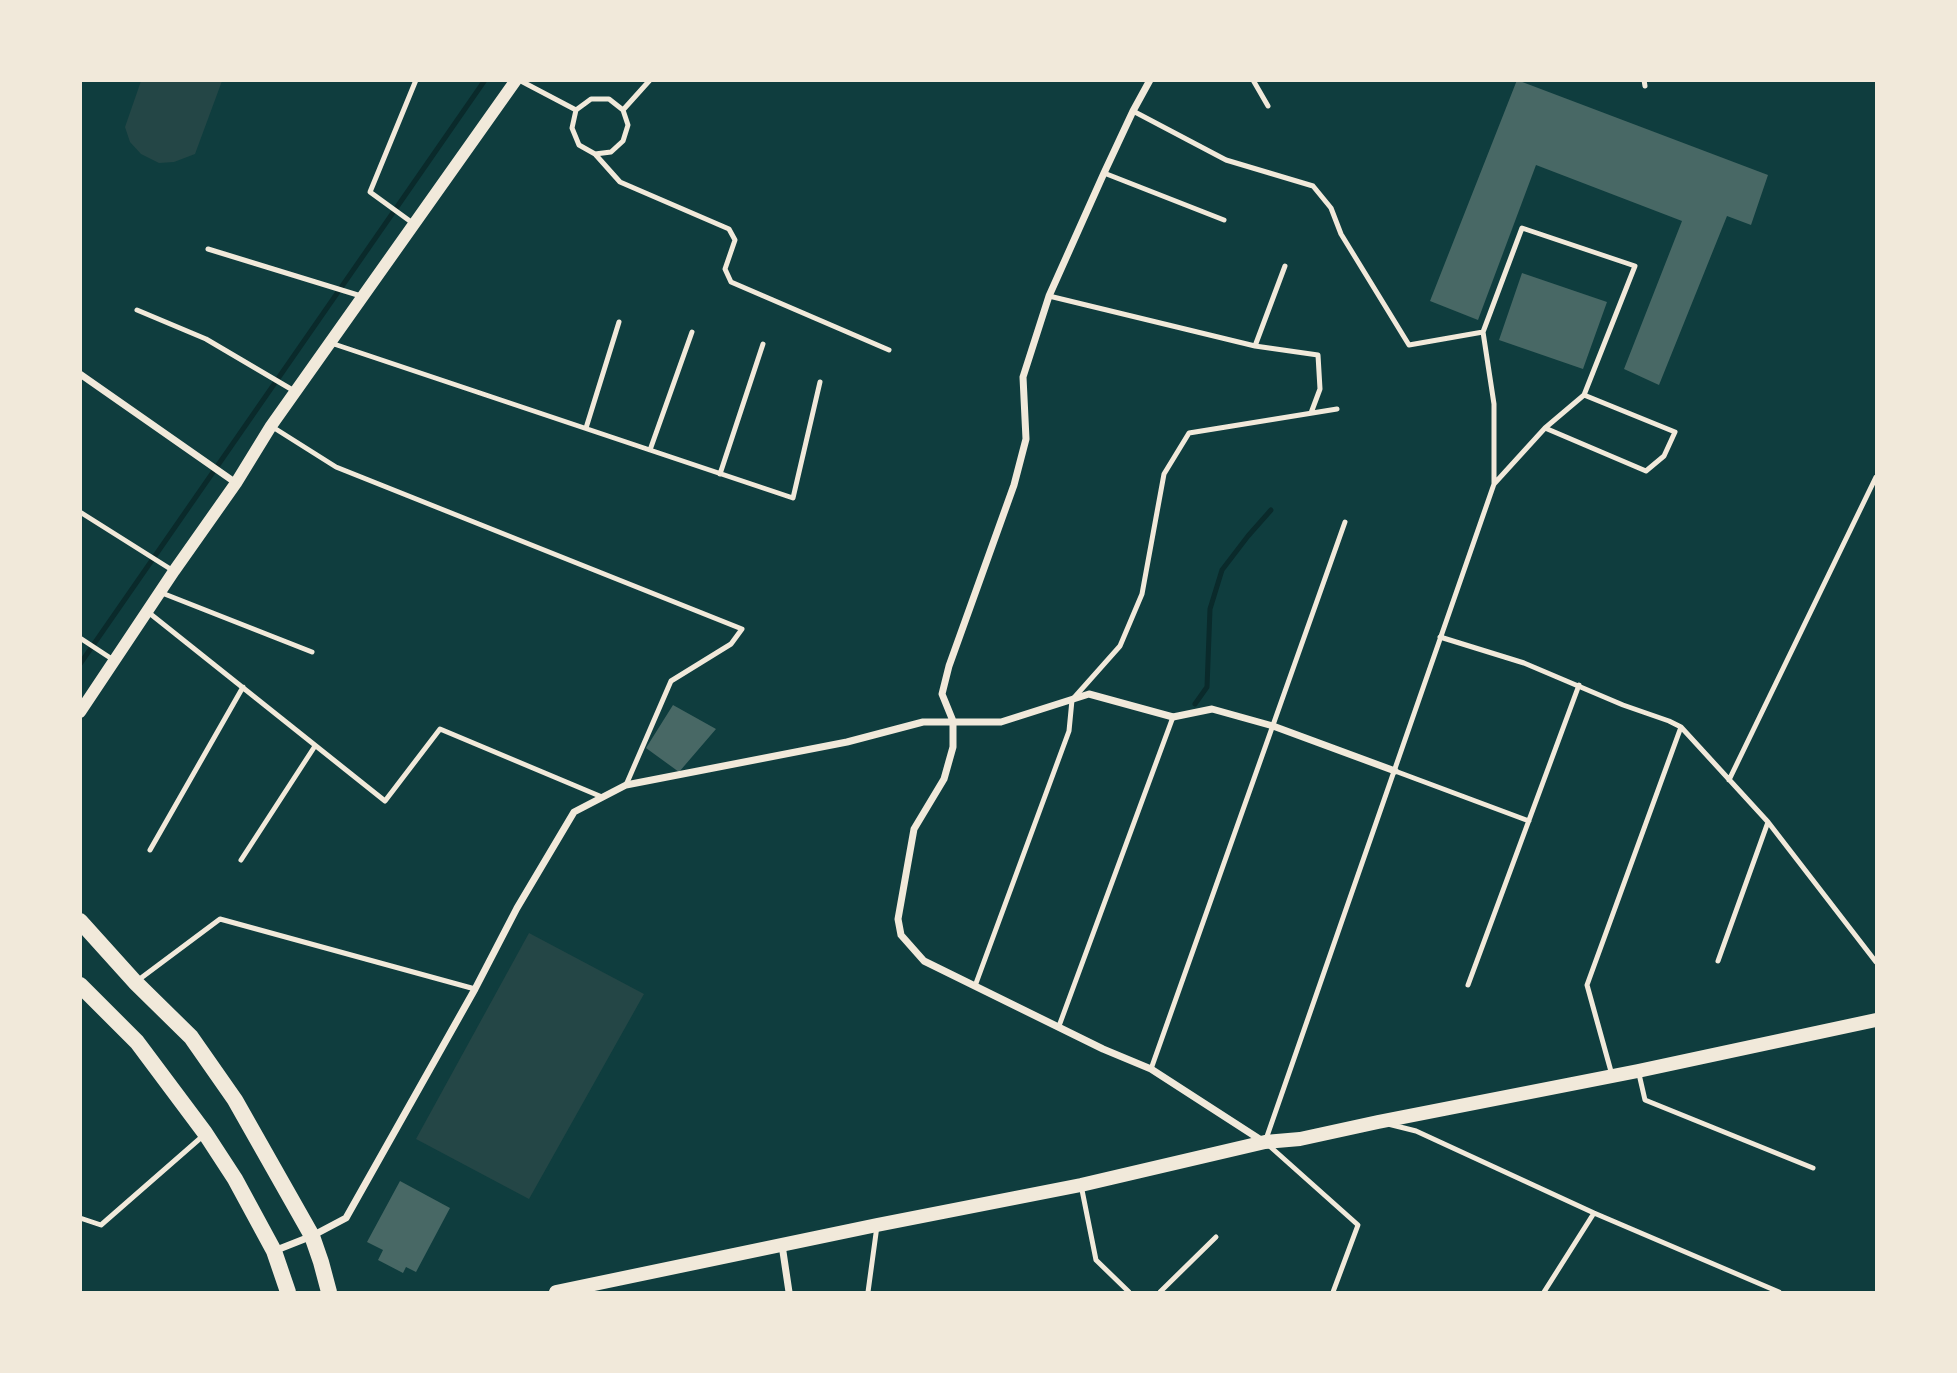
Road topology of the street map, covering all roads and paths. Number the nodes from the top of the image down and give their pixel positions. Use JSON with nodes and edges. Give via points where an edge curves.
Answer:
{"nodes":[{"id":1,"x":416,"y":80,"type":"edge"},
{"id":2,"x":517,"y":80,"type":"edge"},
{"id":3,"x":650,"y":80,"type":"edge"},
{"id":4,"x":1150,"y":80,"type":"edge"},
{"id":5,"x":1253,"y":80,"type":"edge"},
{"id":6,"x":1268,"y":106,"type":"dead end"},
{"id":7,"x":576,"y":110,"type":"junction"},
{"id":8,"x":623,"y":110,"type":"junction"},
{"id":9,"x":1133,"y":111,"type":"junction"},
{"id":10,"x":594,"y":154,"type":"junction"},
{"id":11,"x":1104,"y":173,"type":"junction"},
{"id":12,"x":1224,"y":220,"type":"dead end"},
{"id":13,"x":414,"y":224,"type":"junction"},
{"id":14,"x":208,"y":249,"type":"dead end"},
{"id":15,"x":1285,"y":266,"type":"dead end"},
{"id":16,"x":1049,"y":296,"type":"junction"},
{"id":17,"x":364,"y":297,"type":"junction"},
{"id":18,"x":137,"y":310,"type":"dead end"},
{"id":19,"x":619,"y":322,"type":"dead end"},
{"id":20,"x":692,"y":332,"type":"dead end"},
{"id":21,"x":1483,"y":332,"type":"junction"},
{"id":22,"x":331,"y":343,"type":"junction"},
{"id":23,"x":763,"y":344,"type":"dead end"},
{"id":24,"x":1255,"y":346,"type":"junction"},
{"id":25,"x":889,"y":350,"type":"dead end"},
{"id":26,"x":80,"y":374,"type":"edge"},
{"id":27,"x":820,"y":382,"type":"dead end"},
{"id":28,"x":296,"y":392,"type":"junction"},
{"id":29,"x":1584,"y":395,"type":"junction"},
{"id":30,"x":1337,"y":409,"type":"dead end"},
{"id":31,"x":1311,"y":413,"type":"junction"},
{"id":32,"x":271,"y":426,"type":"junction"},
{"id":33,"x":586,"y":428,"type":"junction"},
{"id":34,"x":1545,"y":428,"type":"junction"},
{"id":35,"x":650,"y":450,"type":"junction"},
{"id":36,"x":720,"y":474,"type":"junction"},
{"id":37,"x":1877,"y":477,"type":"edge"},
{"id":38,"x":236,"y":483,"type":"junction"},
{"id":39,"x":1494,"y":484,"type":"junction"},
{"id":40,"x":80,"y":512,"type":"edge"},
{"id":41,"x":1345,"y":522,"type":"dead end"},
{"id":42,"x":174,"y":571,"type":"junction"},
{"id":43,"x":160,"y":592,"type":"junction"},
{"id":44,"x":148,"y":612,"type":"junction"},
{"id":45,"x":1440,"y":637,"type":"junction"},
{"id":46,"x":80,"y":638,"type":"edge"},
{"id":47,"x":312,"y":652,"type":"dead end"},
{"id":48,"x":114,"y":661,"type":"junction"},
{"id":49,"x":1579,"y":685,"type":"junction"},
{"id":50,"x":243,"y":687,"type":"junction"},
{"id":51,"x":1072,"y":700,"type":"junction"},
{"id":52,"x":82,"y":708,"type":"edge"},
{"id":53,"x":1173,"y":717,"type":"junction"},
{"id":54,"x":953,"y":721,"type":"junction"},
{"id":55,"x":1273,"y":726,"type":"junction"},
{"id":56,"x":1681,"y":727,"type":"junction"},
{"id":57,"x":316,"y":746,"type":"junction"},
{"id":58,"x":1395,"y":771,"type":"junction"},
{"id":59,"x":1729,"y":780,"type":"junction"},
{"id":60,"x":626,"y":785,"type":"junction"},
{"id":61,"x":603,"y":797,"type":"junction"},
{"id":62,"x":1529,"y":821,"type":"junction"},
{"id":63,"x":1768,"y":822,"type":"junction"},
{"id":64,"x":150,"y":850,"type":"dead end"},
{"id":65,"x":241,"y":860,"type":"dead end"},
{"id":66,"x":80,"y":921,"type":"edge"},
{"id":67,"x":1718,"y":961,"type":"dead end"},
{"id":68,"x":1877,"y":961,"type":"edge"},
{"id":69,"x":135,"y":982,"type":"junction"},
{"id":70,"x":80,"y":985,"type":"edge"},
{"id":71,"x":1468,"y":985,"type":"dead end"},
{"id":72,"x":975,"y":986,"type":"junction"},
{"id":73,"x":475,"y":989,"type":"junction"},
{"id":74,"x":1877,"y":1020,"type":"edge"},
{"id":75,"x":1059,"y":1026,"type":"junction"},
{"id":76,"x":1151,"y":1069,"type":"junction"},
{"id":77,"x":1638,"y":1071,"type":"junction"},
{"id":78,"x":1612,"y":1076,"type":"junction"},
{"id":79,"x":1378,"y":1122,"type":"junction"},
{"id":80,"x":205,"y":1133,"type":"junction"},
{"id":81,"x":1265,"y":1142,"type":"junction"},
{"id":82,"x":1814,"y":1168,"type":"dead end"},
{"id":83,"x":1081,"y":1185,"type":"junction"},
{"id":84,"x":1594,"y":1213,"type":"junction"},
{"id":85,"x":80,"y":1218,"type":"edge"},
{"id":86,"x":877,"y":1225,"type":"junction"},
{"id":87,"x":312,"y":1236,"type":"junction"},
{"id":88,"x":1216,"y":1237,"type":"dead end"},
{"id":89,"x":782,"y":1244,"type":"junction"},
{"id":90,"x":274,"y":1251,"type":"junction"},
{"id":91,"x":582,"y":1290,"type":"edge"},
{"id":92,"x":288,"y":1293,"type":"edge"},
{"id":93,"x":329,"y":1293,"type":"edge"},
{"id":94,"x":556,"y":1293,"type":"edge"},
{"id":95,"x":789,"y":1293,"type":"edge"},
{"id":96,"x":868,"y":1293,"type":"edge"},
{"id":97,"x":1129,"y":1293,"type":"edge"},
{"id":98,"x":1160,"y":1293,"type":"edge"},
{"id":99,"x":1333,"y":1293,"type":"edge"},
{"id":100,"x":1544,"y":1293,"type":"edge"},
{"id":101,"x":1780,"y":1293,"type":"edge"}],
"edges":[{"from":1,"to":13,"type":"lane","via":[[370,192]]},
{"from":2,"to":7,"type":"lane"},
{"from":2,"to":13,"type":"street"},
{"from":3,"to":8,"type":"lane"},
{"from":4,"to":9,"type":"street"},
{"from":5,"to":6,"type":"lane"},
{"from":7,"to":8,"type":"lane","via":[[591,99],[608,99]]},
{"from":7,"to":10,"type":"lane","via":[[572,128],[579,145]]},
{"from":8,"to":10,"type":"lane","via":[[628,125],[623,141],[611,152]]},
{"from":9,"to":11,"type":"street"},
{"from":9,"to":21,"type":"lane","via":[[1226,160],[1313,186],[1331,208],[1341,234],[1409,345]]},
{"from":10,"to":25,"type":"lane","via":[[620,182],[729,229],[736,240],[725,269],[731,282]]},
{"from":11,"to":12,"type":"lane"},
{"from":11,"to":16,"type":"street"},
{"from":13,"to":17,"type":"street"},
{"from":14,"to":17,"type":"lane"},
{"from":15,"to":24,"type":"lane"},
{"from":16,"to":24,"type":"lane"},
{"from":16,"to":54,"type":"street","via":[[1023,377],[1026,439],[1014,485],[942,694]]},
{"from":17,"to":22,"type":"street"},
{"from":18,"to":28,"type":"lane","via":[[205,339]]},
{"from":19,"to":33,"type":"lane"},
{"from":20,"to":35,"type":"lane"},
{"from":21,"to":29,"type":"lane","via":[[1522,228],[1635,267]]},
{"from":21,"to":39,"type":"lane","via":[[1494,404]]},
{"from":22,"to":28,"type":"street"},
{"from":22,"to":33,"type":"lane"},
{"from":23,"to":36,"type":"lane"},
{"from":24,"to":31,"type":"lane","via":[[1318,355],[1320,389]]},
{"from":26,"to":38,"type":"street"},
{"from":27,"to":36,"type":"lane","via":[[793,498]]},
{"from":28,"to":32,"type":"street"},
{"from":29,"to":34,"type":"lane"},
{"from":29,"to":34,"type":"lane","via":[[1675,432],[1664,456],[1646,471]]},
{"from":30,"to":31,"type":"lane"},
{"from":31,"to":51,"type":"lane","via":[[1189,433],[1164,474],[1142,594],[1119,646]]},
{"from":32,"to":38,"type":"street"},
{"from":32,"to":60,"type":"lane","via":[[336,467],[742,629],[731,644],[671,681]]},
{"from":33,"to":35,"type":"lane"},
{"from":34,"to":39,"type":"lane"},
{"from":35,"to":36,"type":"lane"},
{"from":37,"to":59,"type":"lane"},
{"from":38,"to":42,"type":"street"},
{"from":39,"to":45,"type":"lane"},
{"from":40,"to":42,"type":"lane"},
{"from":41,"to":55,"type":"lane"},
{"from":42,"to":43,"type":"street"},
{"from":43,"to":44,"type":"street"},
{"from":43,"to":47,"type":"lane"},
{"from":44,"to":48,"type":"street"},
{"from":44,"to":50,"type":"lane"},
{"from":45,"to":49,"type":"lane"},
{"from":45,"to":58,"type":"lane"},
{"from":46,"to":48,"type":"lane"},
{"from":48,"to":52,"type":"street"},
{"from":49,"to":56,"type":"lane"},
{"from":49,"to":62,"type":"lane"},
{"from":50,"to":57,"type":"lane"},
{"from":50,"to":64,"type":"lane"},
{"from":51,"to":53,"type":"street","via":[[1089,694]]},
{"from":51,"to":54,"type":"street","via":[[1001,722]]},
{"from":51,"to":72,"type":"lane","via":[[1069,731]]},
{"from":53,"to":55,"type":"street","via":[[1212,709]]},
{"from":53,"to":75,"type":"lane"},
{"from":54,"to":60,"type":"street","via":[[923,722],[847,742]]},
{"from":54,"to":72,"type":"street","via":[[953,747],[944,779],[914,829],[898,919],[901,935],[924,961]]},
{"from":55,"to":58,"type":"street"},
{"from":55,"to":76,"type":"lane"},
{"from":56,"to":59,"type":"lane"},
{"from":56,"to":78,"type":"lane","via":[[1587,985]]},
{"from":57,"to":61,"type":"lane","via":[[385,801],[440,729]]},
{"from":57,"to":65,"type":"lane"},
{"from":58,"to":62,"type":"lane"},
{"from":58,"to":81,"type":"lane"},
{"from":59,"to":63,"type":"lane"},
{"from":60,"to":61,"type":"street"},
{"from":61,"to":73,"type":"street","via":[[574,812]]},
{"from":62,"to":71,"type":"lane"},
{"from":63,"to":67,"type":"lane"},
{"from":63,"to":68,"type":"lane"},
{"from":66,"to":69,"type":"main road"},
{"from":69,"to":73,"type":"lane","via":[[220,919]]},
{"from":69,"to":87,"type":"main road","via":[[191,1037],[235,1100]]},
{"from":70,"to":80,"type":"main road","via":[[137,1042]]},
{"from":72,"to":75,"type":"street"},
{"from":73,"to":87,"type":"street","via":[[346,1218]]},
{"from":74,"to":77,"type":"main road"},
{"from":75,"to":76,"type":"street"},
{"from":76,"to":81,"type":"street"},
{"from":77,"to":78,"type":"main road"},
{"from":77,"to":82,"type":"lane","via":[[1645,1100]]},
{"from":78,"to":79,"type":"main road"},
{"from":79,"to":81,"type":"main road"},
{"from":79,"to":84,"type":"lane","via":[[1416,1131]]},
{"from":80,"to":85,"type":"lane","via":[[101,1224]]},
{"from":80,"to":90,"type":"main road"},
{"from":81,"to":83,"type":"main road"},
{"from":81,"to":99,"type":"lane","via":[[1358,1225]]},
{"from":83,"to":86,"type":"main road"},
{"from":83,"to":97,"type":"lane","via":[[1096,1259]]},
{"from":84,"to":100,"type":"lane"},
{"from":84,"to":101,"type":"lane"},
{"from":86,"to":89,"type":"main road"},
{"from":86,"to":96,"type":"lane"},
{"from":87,"to":90,"type":"street"},
{"from":87,"to":93,"type":"main road"},
{"from":88,"to":98,"type":"lane"},
{"from":89,"to":91,"type":"main road"},
{"from":89,"to":95,"type":"street"},
{"from":90,"to":92,"type":"main road"},
{"from":91,"to":94,"type":"main road"}]}
